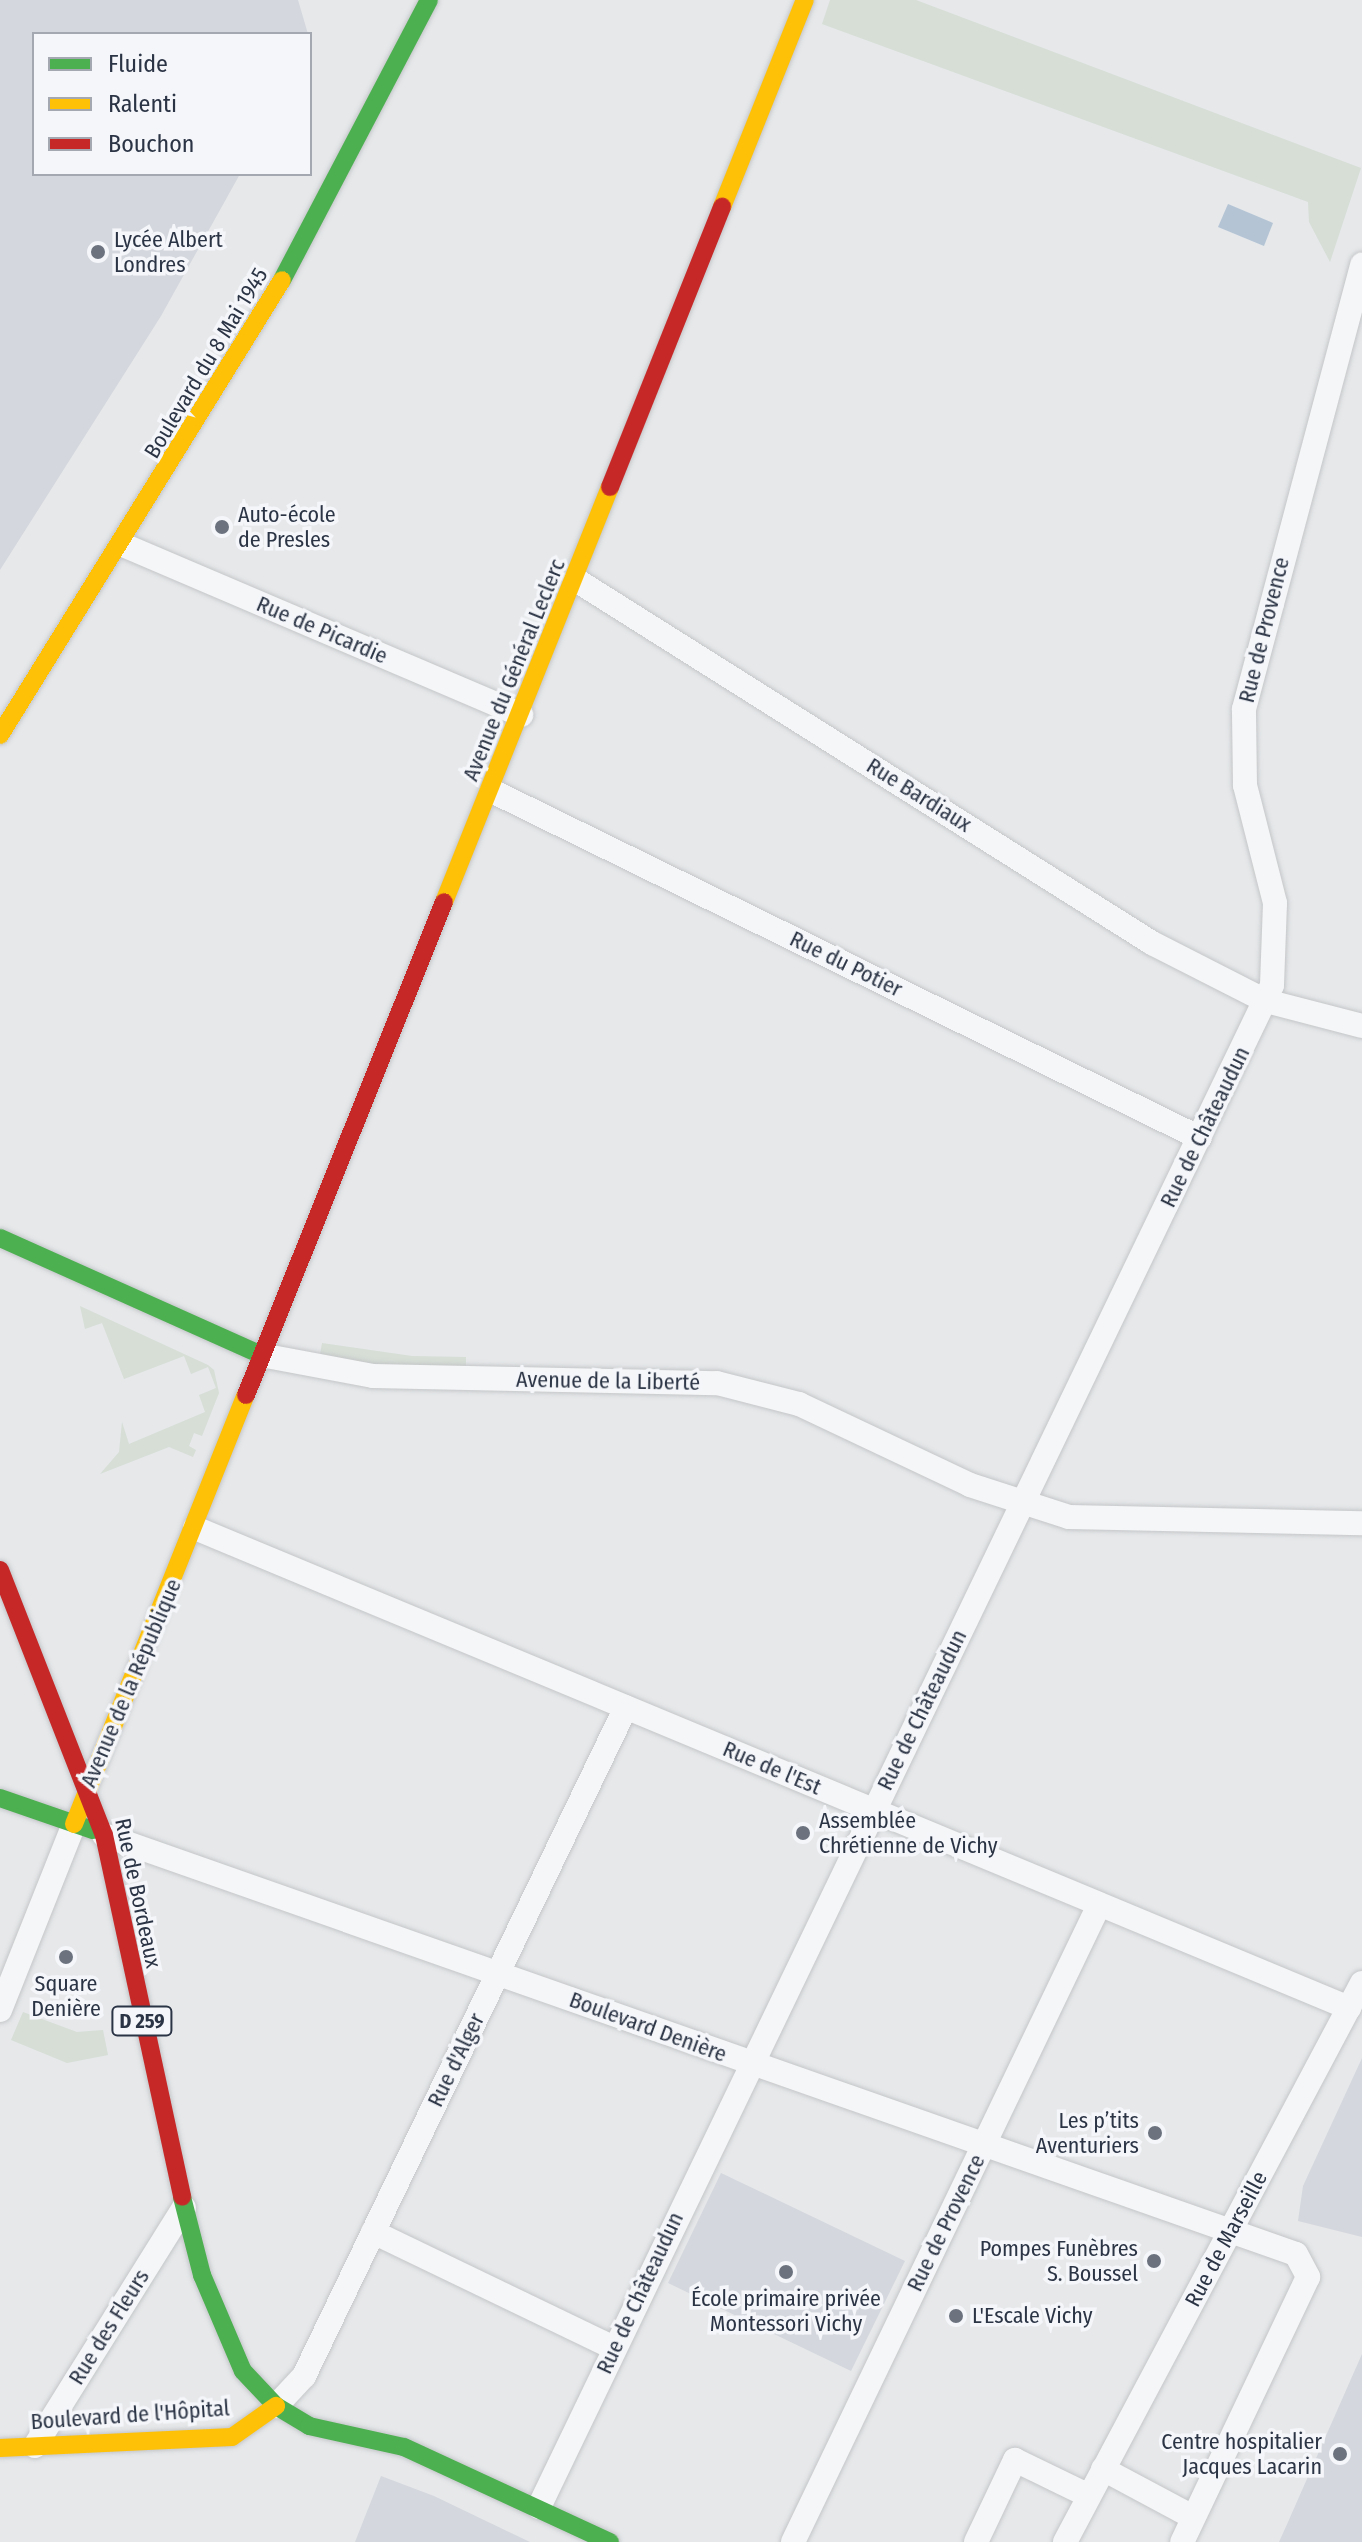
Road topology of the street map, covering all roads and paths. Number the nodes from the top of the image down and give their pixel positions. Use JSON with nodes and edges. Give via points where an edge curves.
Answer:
{"nodes":[{"id":1,"x":429,"y":0,"type":"edge"},
{"id":2,"x":805,"y":0,"type":"edge"},
{"id":3,"x":1362,"y":264,"type":"edge"},
{"id":4,"x":123,"y":545,"type":"junction"},
{"id":5,"x":576,"y":580,"type":"junction"},
{"id":6,"x":521,"y":715,"type":"junction"},
{"id":7,"x":0,"y":735,"type":"edge"},
{"id":8,"x":492,"y":791,"type":"junction"},
{"id":9,"x":1266,"y":1001,"type":"junction"},
{"id":10,"x":1362,"y":1026,"type":"edge"},
{"id":11,"x":1200,"y":1138,"type":"junction"},
{"id":12,"x":0,"y":1238,"type":"edge"},
{"id":13,"x":261,"y":1355,"type":"junction"},
{"id":14,"x":1023,"y":1504,"type":"junction"},
{"id":15,"x":1362,"y":1523,"type":"edge"},
{"id":16,"x":195,"y":1528,"type":"junction"},
{"id":17,"x":0,"y":1570,"type":"edge"},
{"id":18,"x":626,"y":1707,"type":"junction"},
{"id":19,"x":87,"y":1788,"type":"junction"},
{"id":20,"x":0,"y":1798,"type":"edge"},
{"id":21,"x":873,"y":1810,"type":"junction"},
{"id":22,"x":74,"y":1824,"type":"junction"},
{"id":23,"x":104,"y":1835,"type":"junction"},
{"id":24,"x":1099,"y":1905,"type":"junction"},
{"id":25,"x":497,"y":1973,"type":"junction"},
{"id":26,"x":1362,"y":1983,"type":"edge"},
{"id":27,"x":1349,"y":2008,"type":"junction"},
{"id":28,"x":0,"y":2010,"type":"edge"},
{"id":29,"x":749,"y":2062,"type":"junction"},
{"id":30,"x":984,"y":2145,"type":"junction"},
{"id":31,"x":184,"y":2208,"type":"junction"},
{"id":32,"x":373,"y":2232,"type":"junction"},
{"id":33,"x":1230,"y":2232,"type":"junction"},
{"id":34,"x":614,"y":2348,"type":"junction"},
{"id":35,"x":276,"y":2406,"type":"junction"},
{"id":36,"x":35,"y":2446,"type":"junction"},
{"id":37,"x":0,"y":2448,"type":"edge"},
{"id":38,"x":1103,"y":2469,"type":"junction"},
{"id":39,"x":1089,"y":2496,"type":"junction"},
{"id":40,"x":539,"y":2507,"type":"junction"},
{"id":41,"x":1193,"y":2517,"type":"junction"},
{"id":42,"x":610,"y":2542,"type":"edge"},
{"id":43,"x":793,"y":2542,"type":"edge"},
{"id":44,"x":976,"y":2542,"type":"edge"},
{"id":45,"x":1065,"y":2542,"type":"edge"},
{"id":46,"x":1182,"y":2542,"type":"edge"}],
"edges":[{"from":1,"to":4,"type":"street","name":"Boulevard du 8 Mai 1945","via":[[261,321]]},
{"from":2,"to":5,"type":"street","name":"Avenue du Général Leclerc"},
{"from":3,"to":9,"type":"street","name":"Rue de Provence","via":[[1244,709],[1245,785],[1275,903],[1272,985]]},
{"from":4,"to":6,"type":"street","name":"Rue de Picardie"},
{"from":4,"to":7,"type":"street","name":"Boulevard du 8 Mai 1945"},
{"from":5,"to":6,"type":"street","name":"Avenue du Général Leclerc"},
{"from":5,"to":9,"type":"street","name":"Rue Bardiaux","via":[[1152,943]]},
{"from":6,"to":8,"type":"street","name":"Avenue du Général Leclerc"},
{"from":8,"to":11,"type":"street","name":"Rue du Potier"},
{"from":8,"to":13,"type":"street","name":"Avenue du Général Leclerc"},
{"from":9,"to":10,"type":"street","name":"Rue Bardiaux"},
{"from":9,"to":11,"type":"street","name":"Rue de Châteaudun"},
{"from":11,"to":14,"type":"street","name":"Rue de Châteaudun"},
{"from":12,"to":13,"type":"street","name":"Avenue de la Liberté"},
{"from":13,"to":14,"type":"street","name":"Avenue de la Liberté","via":[[373,1376],[671,1379],[736,1387],[799,1404],[970,1485]]},
{"from":13,"to":16,"type":"street","name":"Avenue de la République"},
{"from":14,"to":15,"type":"street","name":"Avenue de la Liberté","via":[[1101,1519]]},
{"from":14,"to":21,"type":"street","name":"Rue de Châteaudun"},
{"from":16,"to":18,"type":"street","name":"Rue de l'Est"},
{"from":16,"to":19,"type":"street","name":"Avenue de la République"},
{"from":17,"to":19,"type":"street","name":"Rue de Bordeaux"},
{"from":18,"to":21,"type":"street","name":"Rue de l'Est"},
{"from":18,"to":25,"type":"street","name":"Rue d'Alger"},
{"from":19,"to":22,"type":"street","name":"Avenue de la République"},
{"from":19,"to":23,"type":"street","name":"Rue de Bordeaux"},
{"from":20,"to":22,"type":"street","name":"Boulevard Denière"},
{"from":21,"to":24,"type":"street","name":"Rue de l'Est"},
{"from":21,"to":29,"type":"street","name":"Rue de Châteaudun"},
{"from":22,"to":23,"type":"street","name":"Boulevard Denière"},
{"from":22,"to":28,"type":"street","name":"Avenue de la République"},
{"from":23,"to":25,"type":"street","name":"Boulevard Denière"},
{"from":23,"to":31,"type":"street","name":"Rue de Bordeaux","number":"D 259"},
{"from":24,"to":27,"type":"street","name":"Rue de l'Est"},
{"from":24,"to":30,"type":"street","name":"Rue de Provence"},
{"from":25,"to":29,"type":"street","name":"Boulevard Denière"},
{"from":25,"to":32,"type":"street","name":"Rue d'Alger"},
{"from":26,"to":27,"type":"street","name":"Rue de Marseille"},
{"from":27,"to":33,"type":"street","name":"Rue de Marseille"},
{"from":29,"to":30,"type":"street","name":"Boulevard Denière"},
{"from":29,"to":34,"type":"street","name":"Rue de Châteaudun"},
{"from":30,"to":33,"type":"street","name":"Boulevard Denière"},
{"from":30,"to":43,"type":"street","name":"Rue de Provence"},
{"from":31,"to":35,"type":"street","name":"Rue de Bordeaux","number":"D 259","via":[[202,2275],[237,2361]]},
{"from":31,"to":36,"type":"street","name":"Rue des Fleurs"},
{"from":32,"to":34,"type":"street"},
{"from":32,"to":35,"type":"street","name":"Rue d'Alger","via":[[304,2376]]},
{"from":33,"to":38,"type":"street","name":"Rue de Marseille"},
{"from":33,"to":41,"type":"street","name":"Boulevard Denière","via":[[1296,2254],[1308,2277]]},
{"from":34,"to":40,"type":"street","name":"Rue de Châteaudun"},
{"from":35,"to":36,"type":"street","name":"Boulevard de l'Hôpital","via":[[232,2437]]},
{"from":35,"to":40,"type":"street","via":[[309,2426],[404,2447]]},
{"from":36,"to":37,"type":"street","name":"Boulevard de l'Hôpital"},
{"from":38,"to":39,"type":"street","name":"Rue de Marseille"},
{"from":38,"to":41,"type":"street"},
{"from":39,"to":44,"type":"street","via":[[1015,2460]]},
{"from":39,"to":45,"type":"street","name":"Rue de Marseille"},
{"from":40,"to":42,"type":"street"},
{"from":41,"to":46,"type":"street"}]}
